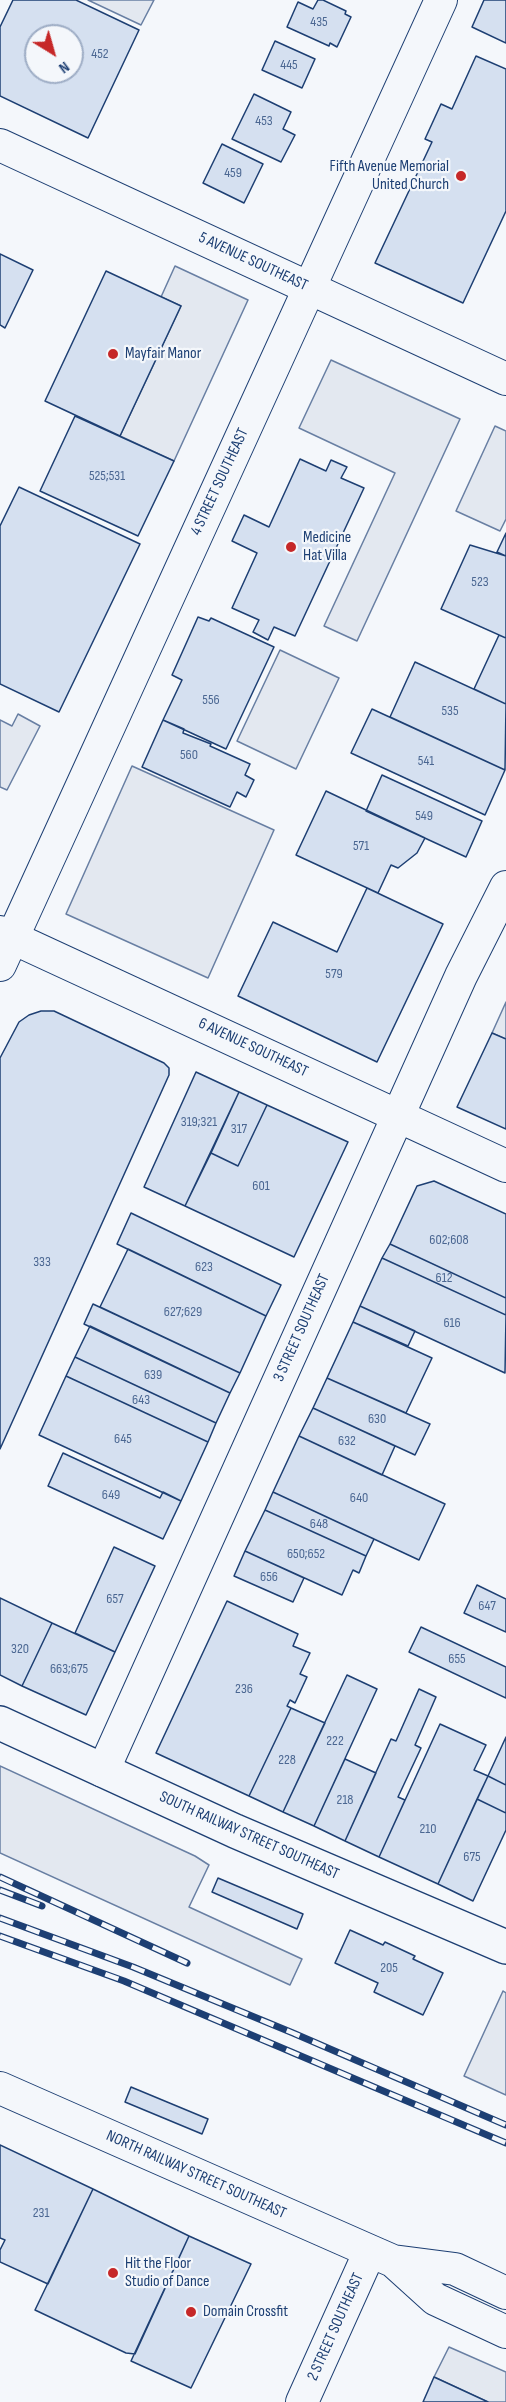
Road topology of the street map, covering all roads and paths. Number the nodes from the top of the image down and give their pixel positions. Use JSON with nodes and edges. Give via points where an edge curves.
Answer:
{"nodes":[{"id":1,"x":441,"y":0,"type":"edge"},
{"id":2,"x":0,"y":145,"type":"edge"},
{"id":3,"x":309,"y":288,"type":"junction"},
{"id":4,"x":506,"y":379,"type":"edge"},
{"id":5,"x":506,"y":887,"type":"edge"},
{"id":6,"x":4,"y":945,"type":"edge"},
{"id":7,"x":398,"y":1116,"type":"junction"},
{"id":8,"x":506,"y":1166,"type":"edge"},
{"id":9,"x":0,"y":1723,"type":"edge"},
{"id":10,"x":103,"y":1771,"type":"junction"},
{"id":11,"x":504,"y":1943,"type":"edge"},
{"id":12,"x":0,"y":2088,"type":"edge"},
{"id":13,"x":381,"y":2256,"type":"junction"},
{"id":14,"x":506,"y":2293,"type":"edge"},
{"id":15,"x":506,"y":2332,"type":"edge"},
{"id":16,"x":302,"y":2402,"type":"edge"}],
"edges":[{"from":1,"to":3,"type":"street","name":"4 STREET SOUTHEAST"},
{"from":2,"to":3,"type":"street","name":"5 AVENUE SOUTHEAST"},
{"from":3,"to":4,"type":"street","name":"5 AVENUE SOUTHEAST"},
{"from":3,"to":6,"type":"street","name":"4 STREET SOUTHEAST"},
{"from":5,"to":7,"type":"street","name":"3 STREET SOUTHEAST","via":[[460,976]]},
{"from":6,"to":7,"type":"street","name":"6 AVENUE SOUTHEAST"},
{"from":7,"to":8,"type":"street","name":"6 AVENUE SOUTHEAST"},
{"from":7,"to":10,"type":"street","name":"3 STREET SOUTHEAST"},
{"from":9,"to":10,"type":"main road","name":"SOUTH RAILWAY STREET SOUTHEAST"},
{"from":10,"to":11,"type":"main road","name":"SOUTH RAILWAY STREET SOUTHEAST","via":[[235,1831]]},
{"from":12,"to":13,"type":"street","name":"NORTH RAILWAY STREET SOUTHEAST"},
{"from":13,"to":14,"type":"street","name":"NORTH RAILWAY STREET SOUTHEAST","via":[[455,2269]]},
{"from":13,"to":15,"type":"street","name":"NORTH RAILWAY STREET SOUTHEAST","via":[[435,2299]]},
{"from":13,"to":16,"type":"street","name":"2 STREET SOUTHEAST"}]}
